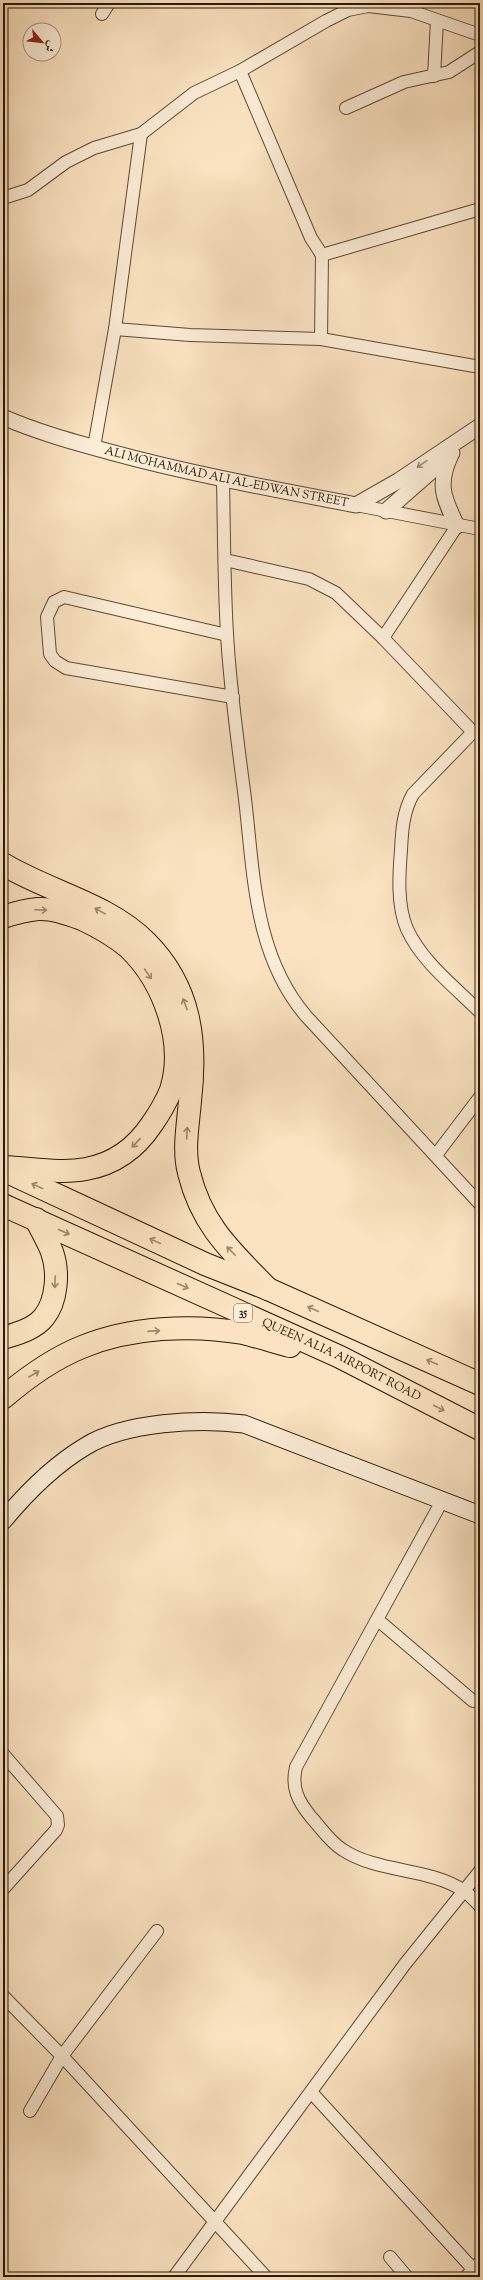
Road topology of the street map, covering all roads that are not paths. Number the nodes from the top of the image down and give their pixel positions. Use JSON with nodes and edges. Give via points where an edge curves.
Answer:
{"nodes":[{"id":1,"x":109,"y":3,"type":"edge"},
{"id":2,"x":102,"y":14,"type":"dead end"},
{"id":3,"x":437,"y":21,"type":"junction"},
{"id":4,"x":480,"y":35,"type":"edge"},
{"id":5,"x":480,"y":52,"type":"edge"},
{"id":6,"x":240,"y":71,"type":"junction"},
{"id":7,"x":434,"y":76,"type":"junction"},
{"id":8,"x":346,"y":108,"type":"dead end"},
{"id":9,"x":141,"y":134,"type":"junction"},
{"id":10,"x":3,"y":198,"type":"edge"},
{"id":11,"x":480,"y":209,"type":"edge"},
{"id":12,"x":322,"y":255,"type":"junction"},
{"id":13,"x":115,"y":329,"type":"junction"},
{"id":14,"x":321,"y":339,"type":"junction"},
{"id":15,"x":480,"y":368,"type":"edge"},
{"id":16,"x":3,"y":418,"type":"edge"},
{"id":17,"x":3,"y":424,"type":"edge"},
{"id":18,"x":18,"y":424,"type":"junction"},
{"id":19,"x":480,"y":426,"type":"edge"},
{"id":20,"x":467,"y":435,"type":"junction"},
{"id":21,"x":94,"y":447,"type":"junction"},
{"id":22,"x":451,"y":454,"type":"junction"},
{"id":23,"x":223,"y":480,"type":"junction"},
{"id":24,"x":356,"y":506,"type":"junction"},
{"id":25,"x":386,"y":511,"type":"junction"},
{"id":26,"x":457,"y":526,"type":"junction"},
{"id":27,"x":480,"y":529,"type":"edge"},
{"id":28,"x":225,"y":560,"type":"junction"},
{"id":29,"x":227,"y":635,"type":"junction"},
{"id":30,"x":383,"y":638,"type":"junction"},
{"id":31,"x":233,"y":697,"type":"junction"},
{"id":32,"x":477,"y":735,"type":"edge"},
{"id":33,"x":3,"y":864,"type":"edge"},
{"id":34,"x":3,"y":917,"type":"edge"},
{"id":35,"x":480,"y":1012,"type":"edge"},
{"id":36,"x":480,"y":1097,"type":"edge"},
{"id":37,"x":436,"y":1154,"type":"junction"},
{"id":38,"x":3,"y":1166,"type":"edge"},
{"id":39,"x":3,"y":1170,"type":"edge"},
{"id":40,"x":480,"y":1204,"type":"edge"},
{"id":41,"x":3,"y":1205,"type":"edge"},
{"id":42,"x":36,"y":1219,"type":"junction"},
{"id":43,"x":268,"y":1289,"type":"junction"},
{"id":44,"x":3,"y":1338,"type":"edge"},
{"id":45,"x":340,"y":1357,"type":"junction"},
{"id":46,"x":480,"y":1384,"type":"edge"},
{"id":47,"x":3,"y":1398,"type":"edge"},
{"id":48,"x":480,"y":1429,"type":"edge"},
{"id":49,"x":442,"y":1501,"type":"junction"},
{"id":50,"x":480,"y":1515,"type":"edge"},
{"id":51,"x":3,"y":1521,"type":"edge"},
{"id":52,"x":378,"y":1620,"type":"junction"},
{"id":53,"x":473,"y":1701,"type":"dead end"},
{"id":54,"x":3,"y":1754,"type":"edge"},
{"id":55,"x":480,"y":1871,"type":"edge"},
{"id":56,"x":3,"y":1889,"type":"edge"},
{"id":57,"x":464,"y":1891,"type":"junction"},
{"id":58,"x":480,"y":1906,"type":"edge"},
{"id":59,"x":157,"y":1930,"type":"dead end"},
{"id":60,"x":3,"y":1996,"type":"edge"},
{"id":61,"x":62,"y":2056,"type":"junction"},
{"id":62,"x":312,"y":2093,"type":"junction"},
{"id":63,"x":30,"y":2112,"type":"dead end"},
{"id":64,"x":215,"y":2224,"type":"junction"},
{"id":65,"x":390,"y":2258,"type":"dead end"},
{"id":66,"x":473,"y":2269,"type":"edge"},
{"id":67,"x":174,"y":2277,"type":"edge"},
{"id":68,"x":266,"y":2277,"type":"edge"},
{"id":69,"x":407,"y":2277,"type":"edge"}],
"edges":[{"from":1,"to":2,"type":"street"},
{"from":3,"to":4,"type":"street"},
{"from":3,"to":6,"type":"street","via":[[411,11],[386,7],[368,6],[348,10],[326,20]]},
{"from":3,"to":7,"type":"street"},
{"from":5,"to":7,"type":"street","via":[[449,72]]},
{"from":6,"to":9,"type":"street","via":[[194,93]]},
{"from":6,"to":12,"type":"street","via":[[301,216]]},
{"from":7,"to":8,"type":"street","via":[[404,82]]},
{"from":9,"to":10,"type":"street","via":[[94,148],[66,162],[28,190]]},
{"from":9,"to":13,"type":"street"},
{"from":11,"to":12,"type":"street"},
{"from":12,"to":14,"type":"street"},
{"from":13,"to":14,"type":"street","via":[[190,335]]},
{"from":13,"to":21,"type":"street"},
{"from":14,"to":15,"type":"street"},
{"from":16,"to":18,"type":"street","name":"ALI MOHAMMAD ALI AL-EDWAN STREET"},
{"from":17,"to":18,"type":"street","name":"ALI MOHAMMAD ALI AL-EDWAN STREET"},
{"from":18,"to":21,"type":"street","name":"ALI MOHAMMAD ALI AL-EDWAN STREET"},
{"from":19,"to":20,"type":"street","name":"ALI MOHAMMAD ALI AL-EDWAN STREET"},
{"from":20,"to":22,"type":"street","name":"ALI MOHAMMAD ALI AL-EDWAN STREET"},
{"from":20,"to":24,"type":"street","name":"ALI MOHAMMAD ALI AL-EDWAN STREET","one_way":true},
{"from":21,"to":23,"type":"street","name":"ALI MOHAMMAD ALI AL-EDWAN STREET"},
{"from":22,"to":25,"type":"street","name":"ALI MOHAMMAD ALI AL-EDWAN STREET"},
{"from":22,"to":26,"type":"street","via":[[443,472],[444,494]]},
{"from":23,"to":24,"type":"street","name":"ALI MOHAMMAD ALI AL-EDWAN STREET"},
{"from":23,"to":28,"type":"street"},
{"from":24,"to":25,"type":"street"},
{"from":25,"to":26,"type":"street"},
{"from":26,"to":27,"type":"street"},
{"from":26,"to":30,"type":"street"},
{"from":28,"to":29,"type":"street"},
{"from":28,"to":30,"type":"street","via":[[297,576],[324,585]]},
{"from":29,"to":31,"type":"street"},
{"from":29,"to":31,"type":"street","via":[[64,597],[54,602],[47,617],[50,654],[66,668]]},
{"from":30,"to":32,"type":"street"},
{"from":31,"to":37,"type":"street","via":[[260,922],[274,965],[290,997],[306,1016]]},
{"from":32,"to":35,"type":"street","via":[[413,794],[403,819],[399,878],[404,919],[412,938],[432,964]]},
{"from":43,"to":33,"type":"highway","one_way":true,"via":[[218,1237],[195,1194],[186,1150],[193,1043],[187,1010],[177,983],[146,941],[122,923]]},
{"from":34,"to":38,"type":"highway","one_way":true,"via":[[40,909],[58,911],[93,924],[115,937],[139,960],[153,980],[166,1005],[176,1052],[171,1090],[161,1110],[134,1146],[118,1158],[86,1169],[70,1171]]},
{"from":36,"to":37,"type":"street"},
{"from":37,"to":40,"type":"street"},
{"from":43,"to":39,"type":"highway","one_way":true,"via":[[205,1264]]},
{"from":41,"to":42,"type":"highway","name":"QUEEN ALIA AIRPORT ROAD","number":"35"},
{"from":42,"to":44,"type":"highway","one_way":true,"via":[[52,1253],[55,1270],[51,1306],[43,1318],[30,1328]]},
{"from":42,"to":45,"type":"highway","name":"QUEEN ALIA AIRPORT ROAD","number":"35","one_way":true},
{"from":46,"to":43,"type":"highway","one_way":true},
{"from":47,"to":45,"type":"highway","one_way":true,"via":[[28,1377],[81,1347],[132,1332],[209,1329],[243,1334]]},
{"from":45,"to":48,"type":"highway","name":"QUEEN ALIA AIRPORT ROAD","number":"35","one_way":true},
{"from":49,"to":50,"type":"main road"},
{"from":49,"to":51,"type":"main road","via":[[244,1424],[192,1421],[128,1430],[87,1445],[50,1472],[25,1495]]},
{"from":49,"to":52,"type":"street"},
{"from":52,"to":53,"type":"street"},
{"from":52,"to":57,"type":"street","via":[[342,1680],[296,1767],[293,1780],[295,1793],[334,1844],[344,1850],[374,1864],[443,1882]]},
{"from":54,"to":56,"type":"street","via":[[57,1816],[58,1821],[56,1830]]},
{"from":55,"to":57,"type":"street"},
{"from":57,"to":58,"type":"street"},
{"from":57,"to":62,"type":"street","via":[[405,1964]]},
{"from":59,"to":61,"type":"street"},
{"from":60,"to":61,"type":"street"},
{"from":61,"to":63,"type":"street"},
{"from":61,"to":64,"type":"street"},
{"from":62,"to":64,"type":"street"},
{"from":62,"to":66,"type":"street"},
{"from":64,"to":67,"type":"street"},
{"from":64,"to":68,"type":"street"},
{"from":65,"to":69,"type":"street"}]}
